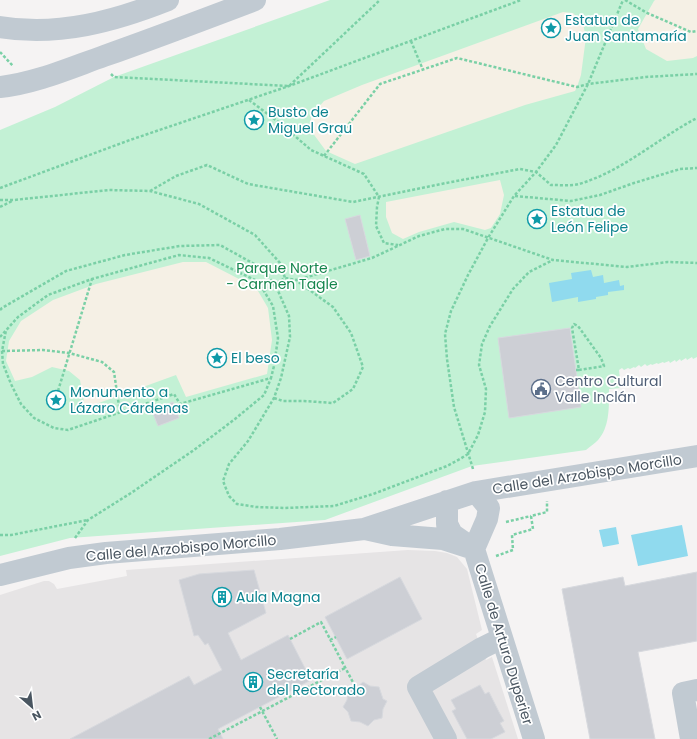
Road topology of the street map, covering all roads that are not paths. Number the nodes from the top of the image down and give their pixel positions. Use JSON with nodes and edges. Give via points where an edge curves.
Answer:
{"nodes":[{"id":1,"x":255,"y":0,"type":"edge"},
{"id":2,"x":163,"y":1,"type":"edge"},
{"id":3,"x":0,"y":27,"type":"edge"},
{"id":4,"x":0,"y":87,"type":"edge"},
{"id":5,"x":697,"y":456,"type":"edge"},
{"id":6,"x":476,"y":492,"type":"junction"},
{"id":7,"x":447,"y":501,"type":"junction"},
{"id":8,"x":364,"y":529,"type":"junction"},
{"id":9,"x":484,"y":553,"type":"junction"},
{"id":10,"x":0,"y":575,"type":"edge"},
{"id":11,"x":502,"y":638,"type":"junction"},
{"id":12,"x":697,"y":690,"type":"edge"},
{"id":13,"x":446,"y":739,"type":"edge"},
{"id":14,"x":534,"y":739,"type":"edge"},
{"id":15,"x":691,"y":739,"type":"edge"}],
"edges":[{"from":1,"to":4,"type":"street","via":[[52,75]]},
{"from":2,"to":3,"type":"street","via":[[117,18],[68,28],[18,30]]},
{"from":5,"to":6,"type":"street","name":"Calle del Arzobispo Morcillo"},
{"from":6,"to":7,"type":"street","name":"Calle del Arzobispo Morcillo"},
{"from":6,"to":9,"type":"street","name":"Calle del Arzobispo Morcillo","via":[[489,508]]},
{"from":7,"to":8,"type":"street","name":"Calle del Arzobispo Morcillo"},
{"from":7,"to":9,"type":"street","via":[[447,524],[452,534]]},
{"from":8,"to":9,"type":"street","name":"Calle del Arzobispo Morcillo","via":[[392,535],[443,539]]},
{"from":8,"to":10,"type":"street","name":"Calle del Arzobispo Morcillo","via":[[280,539],[106,553],[68,558]]},
{"from":9,"to":11,"type":"street","name":"Calle de Arturo Duperier"},
{"from":11,"to":13,"type":"street","via":[[418,687]]},
{"from":11,"to":14,"type":"street","name":"Calle de Arturo Duperier"},
{"from":12,"to":15,"type":"street","via":[[683,693]]}]}
